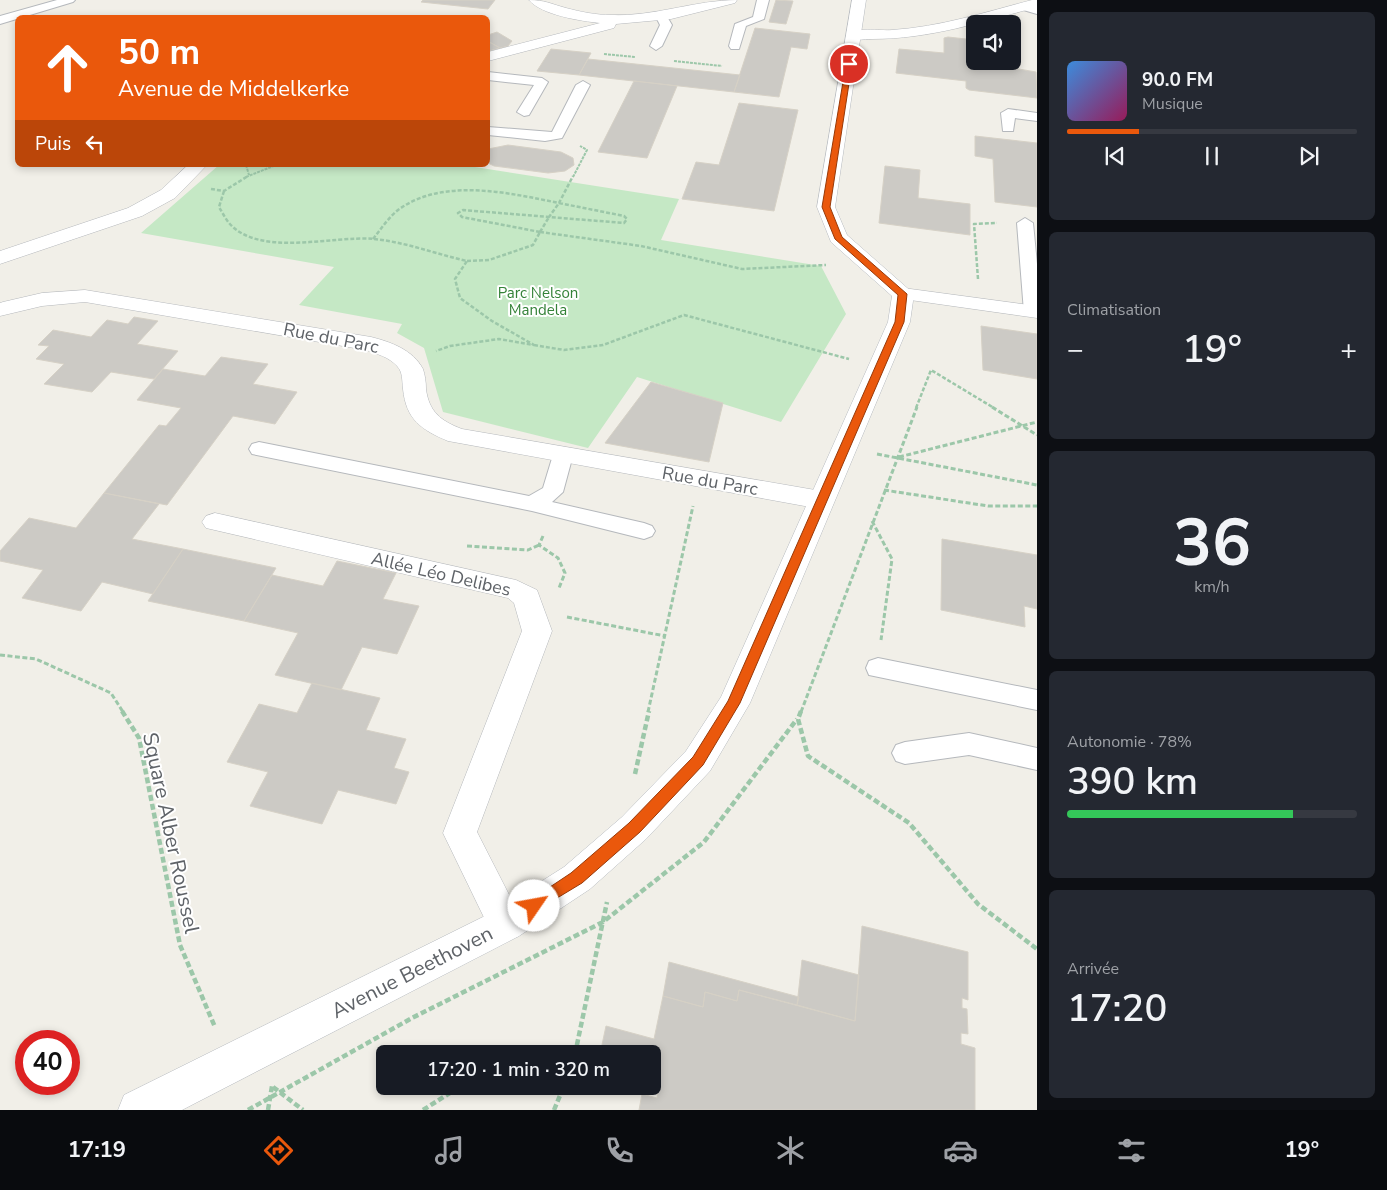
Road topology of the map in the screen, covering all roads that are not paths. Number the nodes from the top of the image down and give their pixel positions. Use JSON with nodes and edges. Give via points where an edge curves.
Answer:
{"nodes":[{"id":1,"x":70,"y":0,"type":"edge"},
{"id":2,"x":536,"y":0,"type":"edge"},
{"id":3,"x":763,"y":0,"type":"edge"},
{"id":4,"x":721,"y":1,"type":"edge"},
{"id":5,"x":1033,"y":7,"type":"edge"},
{"id":6,"x":869,"y":13,"type":"edge"},
{"id":7,"x":18,"y":15,"type":"edge"},
{"id":8,"x":15,"y":16,"type":"edge"},
{"id":9,"x":662,"y":17,"type":"junction"},
{"id":10,"x":0,"y":20,"type":"edge"},
{"id":11,"x":623,"y":21,"type":"junction"},
{"id":12,"x":953,"y":25,"type":"junction"},
{"id":13,"x":854,"y":35,"type":"junction"},
{"id":14,"x":656,"y":46,"type":"dead end"},
{"id":15,"x":735,"y":46,"type":"road end"},
{"id":16,"x":490,"y":56,"type":"edge"},
{"id":17,"x":490,"y":76,"type":"edge"},
{"id":18,"x":583,"y":85,"type":"dead end"},
{"id":19,"x":524,"y":112,"type":"dead end"},
{"id":20,"x":1037,"y":117,"type":"edge"},
{"id":21,"x":1008,"y":128,"type":"dead end"},
{"id":22,"x":490,"y":131,"type":"edge"},
{"id":23,"x":196,"y":167,"type":"edge"},
{"id":24,"x":1025,"y":223,"type":"road end"},
{"id":25,"x":0,"y":258,"type":"edge"},
{"id":26,"x":903,"y":294,"type":"junction"},
{"id":27,"x":0,"y":310,"type":"edge"},
{"id":28,"x":1035,"y":312,"type":"edge"},
{"id":29,"x":259,"y":450,"type":"dead end"},
{"id":30,"x":563,"y":455,"type":"junction"},
{"id":31,"x":821,"y":500,"type":"junction"},
{"id":32,"x":532,"y":504,"type":"junction"},
{"id":33,"x":215,"y":522,"type":"dead end"},
{"id":34,"x":644,"y":531,"type":"dead end"},
{"id":35,"x":878,"y":668,"type":"road end"},
{"id":36,"x":1037,"y":700,"type":"edge"},
{"id":37,"x":905,"y":752,"type":"dead end"},
{"id":38,"x":1037,"y":759,"type":"edge"},
{"id":39,"x":506,"y":924,"type":"junction"},
{"id":40,"x":139,"y":1110,"type":"edge"}],
"edges":[{"from":1,"to":7,"type":"lane"},
{"from":2,"to":11,"type":"street","via":[[573,15]]},
{"from":3,"to":15,"type":"lane","via":[[758,19],[741,24]]},
{"from":4,"to":9,"type":"street"},
{"from":5,"to":12,"type":"street"},
{"from":6,"to":12,"type":"street","via":[[918,24]]},
{"from":6,"to":13,"type":"street"},
{"from":8,"to":10,"type":"lane"},
{"from":9,"to":11,"type":"street"},
{"from":9,"to":14,"type":"lane","via":[[666,25]]},
{"from":11,"to":16,"type":"street"},
{"from":12,"to":13,"type":"street","via":[[908,34]]},
{"from":13,"to":26,"type":"street","via":[[826,207],[838,238]]},
{"from":17,"to":19,"type":"lane","via":[[542,82]]},
{"from":18,"to":22,"type":"lane","via":[[557,135],[545,137]]},
{"from":20,"to":21,"type":"lane","via":[[1008,107]]},
{"from":23,"to":25,"type":"street","via":[[154,203],[135,212]]},
{"from":24,"to":28,"type":"lane"},
{"from":26,"to":28,"type":"street"},
{"from":26,"to":31,"type":"street","name":"Avenue Beethoven","via":[[899,322]]},
{"from":27,"to":30,"type":"street","name":"Rue du Parc","via":[[40,299],[85,296],[371,344],[407,360],[422,411],[430,422],[457,436]]},
{"from":29,"to":32,"type":"lane"},
{"from":30,"to":31,"type":"street","name":"Rue du Parc"},
{"from":30,"to":32,"type":"lane","via":[[552,492]]},
{"from":31,"to":39,"type":"street","name":"Avenue Beethoven","via":[[734,703],[698,761],[634,828],[577,878]]},
{"from":32,"to":34,"type":"lane"},
{"from":33,"to":39,"type":"street","name":"Allée Léo Delibes","via":[[516,590],[530,605],[537,631],[460,833]]},
{"from":35,"to":36,"type":"lane"},
{"from":37,"to":38,"type":"lane","via":[[969,744]]},
{"from":39,"to":40,"type":"street","name":"Avenue Beethoven"}]}
